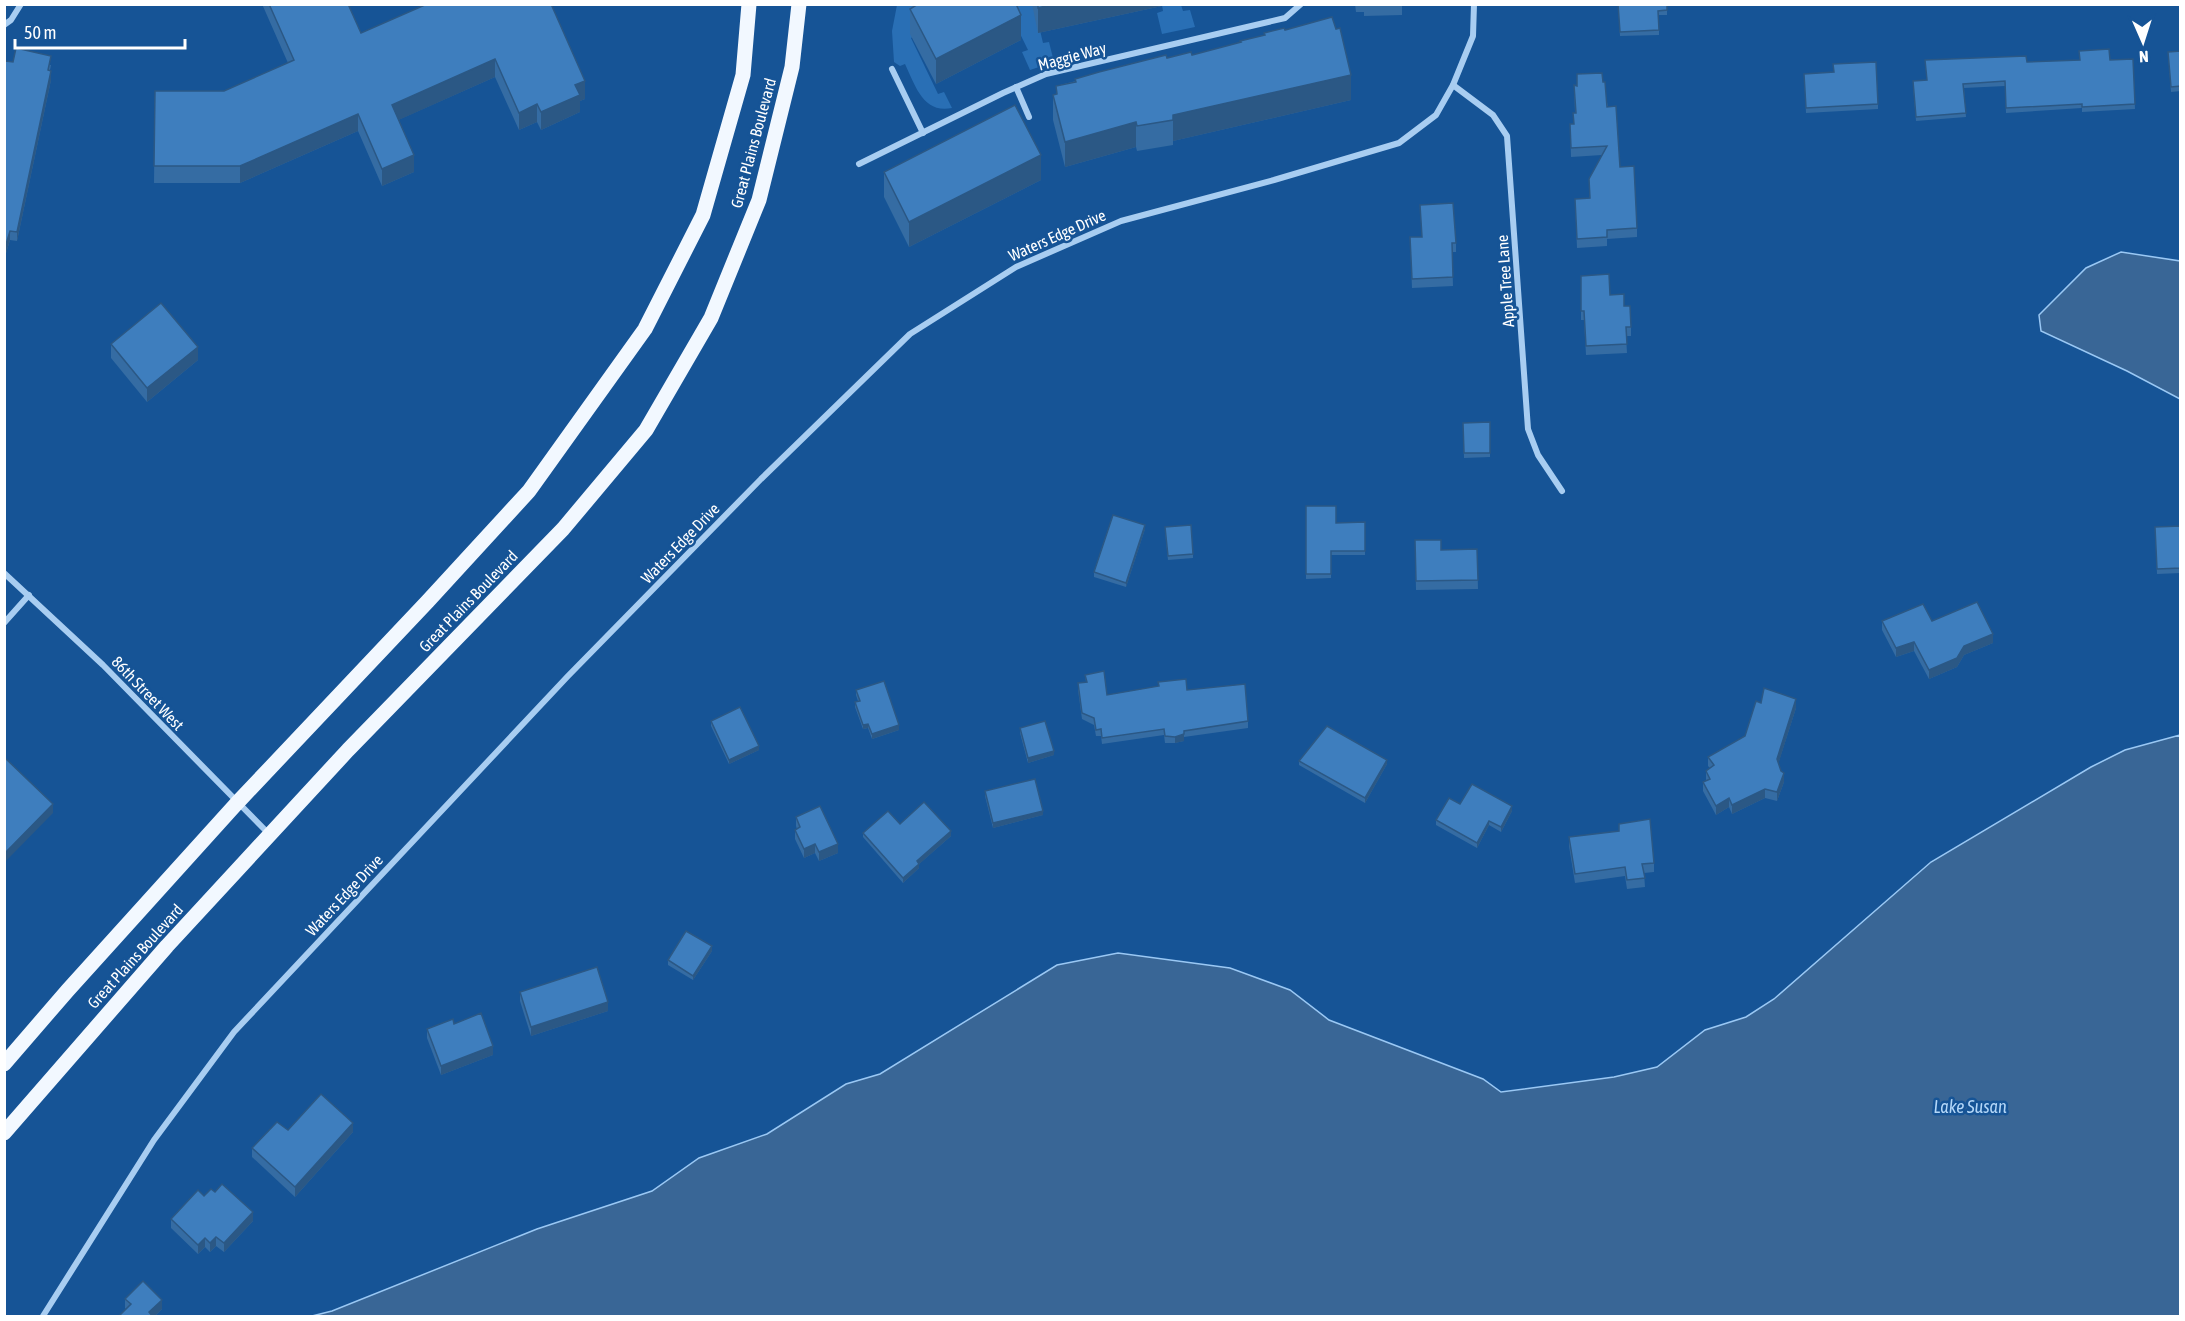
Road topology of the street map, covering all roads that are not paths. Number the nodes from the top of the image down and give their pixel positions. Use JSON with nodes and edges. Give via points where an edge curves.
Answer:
{"nodes":[{"id":1,"x":21,"y":4,"type":"edge"},
{"id":2,"x":749,"y":4,"type":"edge"},
{"id":3,"x":799,"y":4,"type":"edge"},
{"id":4,"x":1301,"y":4,"type":"edge"},
{"id":5,"x":1474,"y":4,"type":"edge"},
{"id":6,"x":4,"y":25,"type":"edge"},
{"id":7,"x":892,"y":69,"type":"dead end"},
{"id":8,"x":1453,"y":85,"type":"junction"},
{"id":9,"x":1016,"y":87,"type":"junction"},
{"id":10,"x":1029,"y":117,"type":"dead end"},
{"id":11,"x":923,"y":133,"type":"junction"},
{"id":12,"x":859,"y":164,"type":"dead end"},
{"id":13,"x":1562,"y":491,"type":"dead end"},
{"id":14,"x":4,"y":573,"type":"edge"},
{"id":15,"x":29,"y":595,"type":"junction"},
{"id":16,"x":4,"y":623,"type":"edge"},
{"id":17,"x":237,"y":803,"type":"junction"},
{"id":18,"x":270,"y":835,"type":"junction"},
{"id":19,"x":4,"y":1064,"type":"edge"},
{"id":20,"x":4,"y":1133,"type":"edge"},
{"id":21,"x":43,"y":1317,"type":"edge"}],
"edges":[{"from":1,"to":6,"type":"street"},
{"from":2,"to":17,"type":"main road","name":"Great Plains Boulevard","via":[[743,75],[703,215],[645,329],[529,491]]},
{"from":3,"to":18,"type":"main road","name":"Great Plains Boulevard","via":[[792,67],[759,200],[711,318],[646,430],[563,529]]},
{"from":4,"to":9,"type":"street","name":"Maggie Way","via":[[1286,18],[1046,74]]},
{"from":5,"to":8,"type":"street","name":"Waters Edge Drive","via":[[1473,36]]},
{"from":7,"to":11,"type":"street"},
{"from":8,"to":13,"type":"street","name":"Apple Tree Lane","via":[[1492,115],[1507,136],[1528,429],[1538,455]]},
{"from":8,"to":21,"type":"street","name":"Waters Edge Drive","via":[[1436,115],[1400,143],[1121,221],[1016,267],[910,334],[568,676],[234,1032],[154,1140]]},
{"from":9,"to":10,"type":"street"},
{"from":9,"to":11,"type":"street","name":"Maggie Way"},
{"from":11,"to":12,"type":"street","name":"Maggie Way"},
{"from":14,"to":15,"type":"street","name":"86th Street West"},
{"from":15,"to":16,"type":"street"},
{"from":15,"to":17,"type":"street","name":"86th Street West"},
{"from":17,"to":18,"type":"street","name":"86th Street West"},
{"from":17,"to":19,"type":"main road","name":"Great Plains Boulevard"},
{"from":18,"to":20,"type":"main road","name":"Great Plains Boulevard"}]}
